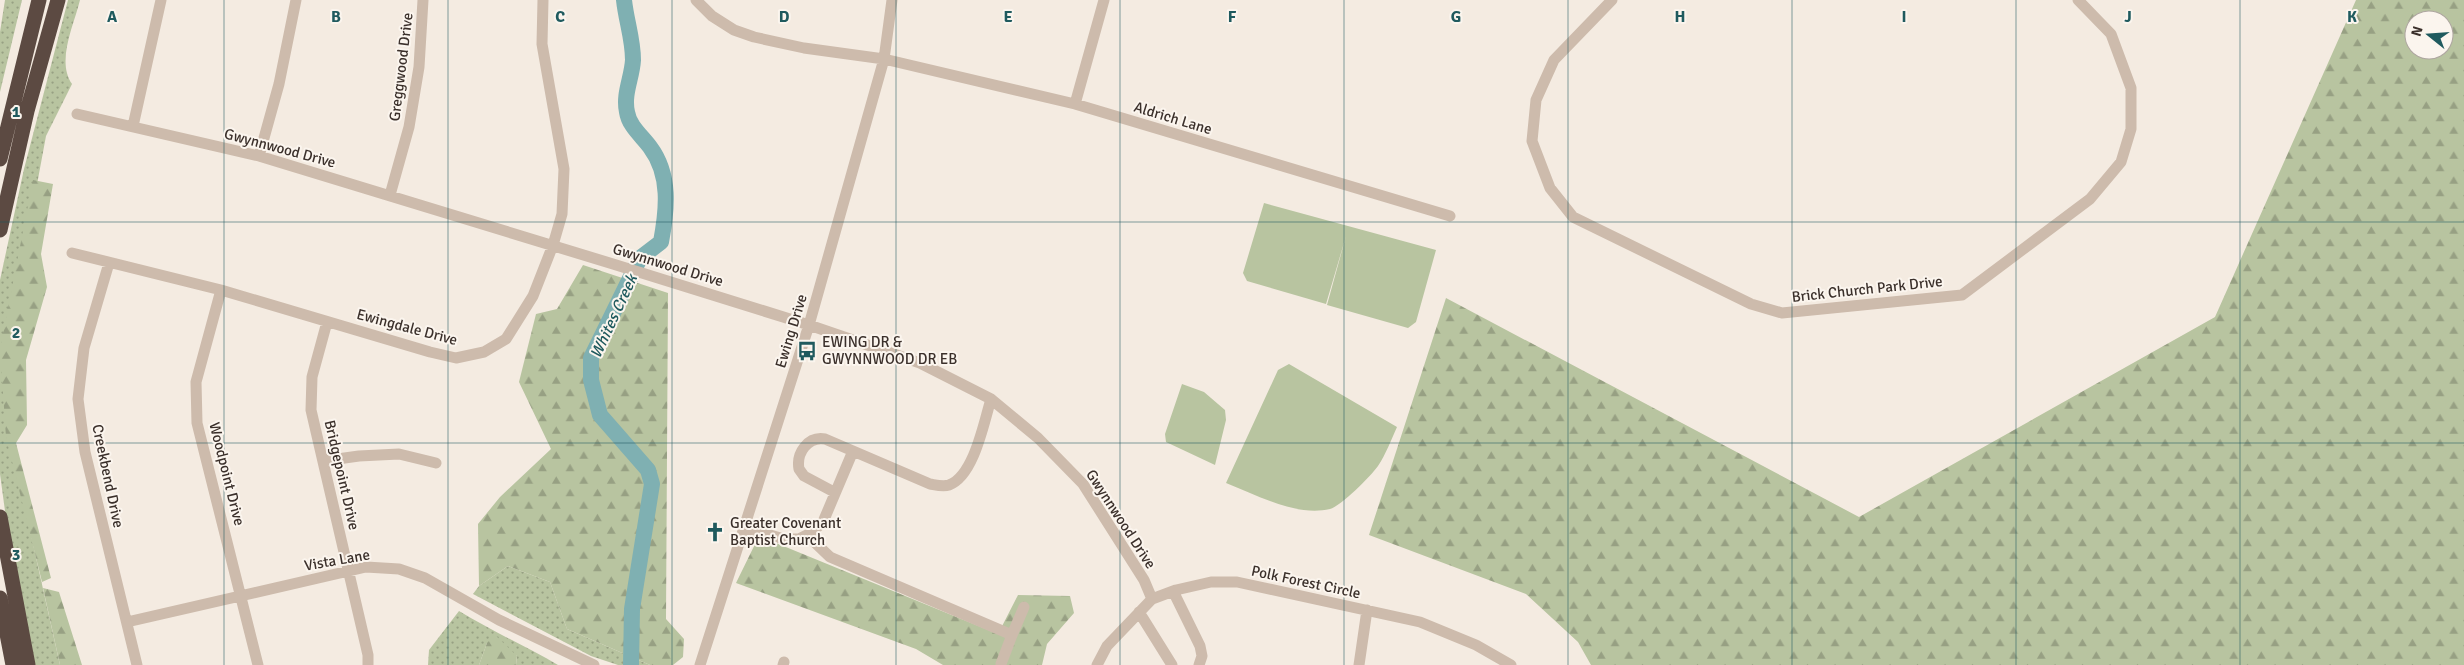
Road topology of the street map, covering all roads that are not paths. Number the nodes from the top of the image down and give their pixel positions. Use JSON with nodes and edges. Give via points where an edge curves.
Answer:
{"nodes":[{"id":1,"x":39,"y":0,"type":"edge"},
{"id":2,"x":58,"y":0,"type":"edge"},
{"id":3,"x":161,"y":0,"type":"edge"},
{"id":4,"x":296,"y":0,"type":"edge"},
{"id":5,"x":423,"y":0,"type":"edge"},
{"id":6,"x":543,"y":0,"type":"edge"},
{"id":7,"x":696,"y":0,"type":"edge"},
{"id":8,"x":892,"y":0,"type":"edge"},
{"id":9,"x":1104,"y":0,"type":"edge"},
{"id":10,"x":1612,"y":0,"type":"edge"},
{"id":11,"x":2078,"y":0,"type":"edge"},
{"id":12,"x":884,"y":59,"type":"junction"},
{"id":13,"x":1075,"y":104,"type":"junction"},
{"id":14,"x":77,"y":114,"type":"dead end"},
{"id":15,"x":133,"y":126,"type":"junction"},
{"id":16,"x":259,"y":156,"type":"junction"},
{"id":17,"x":0,"y":159,"type":"edge"},
{"id":18,"x":390,"y":195,"type":"junction"},
{"id":19,"x":1450,"y":216,"type":"dead end"},
{"id":20,"x":0,"y":230,"type":"edge"},
{"id":21,"x":554,"y":245,"type":"junction"},
{"id":22,"x":72,"y":253,"type":"dead end"},
{"id":23,"x":108,"y":263,"type":"junction"},
{"id":24,"x":221,"y":290,"type":"junction"},
{"id":25,"x":327,"y":322,"type":"junction"},
{"id":26,"x":808,"y":325,"type":"junction"},
{"id":27,"x":991,"y":399,"type":"junction"},
{"id":28,"x":854,"y":451,"type":"junction"},
{"id":29,"x":323,"y":461,"type":"junction"},
{"id":30,"x":436,"y":463,"type":"dead end"},
{"id":31,"x":834,"y":492,"type":"junction"},
{"id":32,"x":0,"y":517,"type":"edge"},
{"id":33,"x":745,"y":528,"type":"junction"},
{"id":34,"x":807,"y":535,"type":"junction"},
{"id":35,"x":349,"y":571,"type":"junction"},
{"id":36,"x":1173,"y":592,"type":"junction"},
{"id":37,"x":242,"y":595,"type":"junction"},
{"id":38,"x":0,"y":598,"type":"edge"},
{"id":39,"x":1152,"y":600,"type":"junction"},
{"id":40,"x":1024,"y":607,"type":"dead end"},
{"id":41,"x":1367,"y":610,"type":"junction"},
{"id":42,"x":1139,"y":612,"type":"junction"},
{"id":43,"x":127,"y":622,"type":"junction"},
{"id":44,"x":1012,"y":635,"type":"junction"},
{"id":45,"x":1001,"y":664,"type":"dead end"},
{"id":46,"x":13,"y":665,"type":"edge"},
{"id":47,"x":28,"y":665,"type":"edge"},
{"id":48,"x":138,"y":665,"type":"edge"},
{"id":49,"x":258,"y":665,"type":"edge"},
{"id":50,"x":368,"y":665,"type":"edge"},
{"id":51,"x":594,"y":665,"type":"edge"},
{"id":52,"x":700,"y":665,"type":"edge"},
{"id":53,"x":1097,"y":665,"type":"edge"},
{"id":54,"x":1172,"y":665,"type":"edge"},
{"id":55,"x":1199,"y":665,"type":"edge"},
{"id":56,"x":1359,"y":665,"type":"edge"},
{"id":57,"x":1511,"y":665,"type":"edge"}],
"edges":[{"from":1,"to":17,"type":"highway"},
{"from":2,"to":20,"type":"highway"},
{"from":3,"to":15,"type":"street"},
{"from":4,"to":16,"type":"street","via":[[279,84]]},
{"from":5,"to":18,"type":"street","name":"Greggwood Drive","via":[[419,67],[409,127]]},
{"from":6,"to":21,"type":"street","name":"Ewingdale Drive","via":[[542,44],[564,169],[562,214]]},
{"from":7,"to":12,"type":"street","name":"Aldrich Lane","via":[[712,16],[734,30],[754,37],[804,48]]},
{"from":8,"to":12,"type":"street","name":"Ewing Drive"},
{"from":9,"to":13,"type":"street"},
{"from":10,"to":11,"type":"street","name":"Brick Church Park Drive","via":[[1554,60],[1536,100],[1532,141],[1550,188],[1573,217],[1751,304],[1782,313],[1962,295],[2090,199],[2121,162],[2131,129],[2131,88],[2111,34]]},
{"from":12,"to":13,"type":"street","name":"Aldrich Lane"},
{"from":12,"to":26,"type":"street","name":"Ewing Drive"},
{"from":13,"to":19,"type":"street","name":"Aldrich Lane"},
{"from":14,"to":15,"type":"street","name":"Gwynnwood Drive"},
{"from":15,"to":16,"type":"street","name":"Gwynnwood Drive"},
{"from":16,"to":18,"type":"street","name":"Gwynnwood Drive"},
{"from":18,"to":21,"type":"street","name":"Gwynnwood Drive"},
{"from":21,"to":25,"type":"street","name":"Ewingdale Drive","via":[[533,296],[506,339],[484,352],[456,358]]},
{"from":21,"to":26,"type":"street","name":"Gwynnwood Drive"},
{"from":22,"to":23,"type":"street","name":"Ewingdale Drive"},
{"from":23,"to":24,"type":"street","name":"Ewingdale Drive"},
{"from":23,"to":43,"type":"street","name":"Creekbend Drive","via":[[84,348],[78,399],[85,452]]},
{"from":24,"to":25,"type":"street","name":"Ewingdale Drive"},
{"from":24,"to":37,"type":"street","name":"Woodpoint Drive","via":[[196,382],[197,423]]},
{"from":25,"to":29,"type":"street","name":"Bridgepoint Drive","via":[[312,377],[311,394],[311,410]]},
{"from":26,"to":27,"type":"street","name":"Gwynnwood Drive","via":[[920,363]]},
{"from":26,"to":33,"type":"street","name":"Ewing Drive"},
{"from":27,"to":28,"type":"street","via":[[972,461],[956,481],[947,486],[930,484]]},
{"from":27,"to":39,"type":"street","name":"Gwynnwood Drive","via":[[1038,438],[1083,484],[1144,580]]},
{"from":28,"to":31,"type":"street"},
{"from":28,"to":31,"type":"street","via":[[816,437],[800,454],[799,469],[804,476]]},
{"from":29,"to":30,"type":"street","via":[[399,454]]},
{"from":29,"to":35,"type":"street","name":"Bridgepoint Drive"},
{"from":31,"to":34,"type":"street","via":[[823,522]]},
{"from":32,"to":47,"type":"highway"},
{"from":33,"to":34,"type":"street","via":[[784,540]]},
{"from":33,"to":52,"type":"street","name":"Ewing Drive"},
{"from":34,"to":44,"type":"street","via":[[830,557]]},
{"from":35,"to":37,"type":"street","name":"Vista Lane"},
{"from":35,"to":50,"type":"street","name":"Bridgepoint Drive"},
{"from":35,"to":51,"type":"street","name":"Vista Lane","via":[[366,567],[399,568],[425,578],[499,620]]},
{"from":36,"to":39,"type":"street","name":"Polk Forest Circle"},
{"from":36,"to":41,"type":"street","name":"Polk Forest Circle","via":[[1210,582],[1237,582]]},
{"from":36,"to":55,"type":"street","via":[[1200,646],[1202,656]]},
{"from":37,"to":43,"type":"street","name":"Vista Lane"},
{"from":37,"to":49,"type":"street","name":"Woodpoint Drive"},
{"from":38,"to":46,"type":"highway"},
{"from":39,"to":42,"type":"street","name":"Polk Forest Circle"},
{"from":40,"to":44,"type":"street"},
{"from":41,"to":56,"type":"street"},
{"from":41,"to":57,"type":"street","name":"Polk Forest Circle","via":[[1420,622],[1476,645]]},
{"from":42,"to":53,"type":"street","name":"Polk Forest Circle","via":[[1107,646]]},
{"from":42,"to":54,"type":"street"},
{"from":43,"to":48,"type":"street","name":"Creekbend Drive"},
{"from":44,"to":45,"type":"street"}]}
